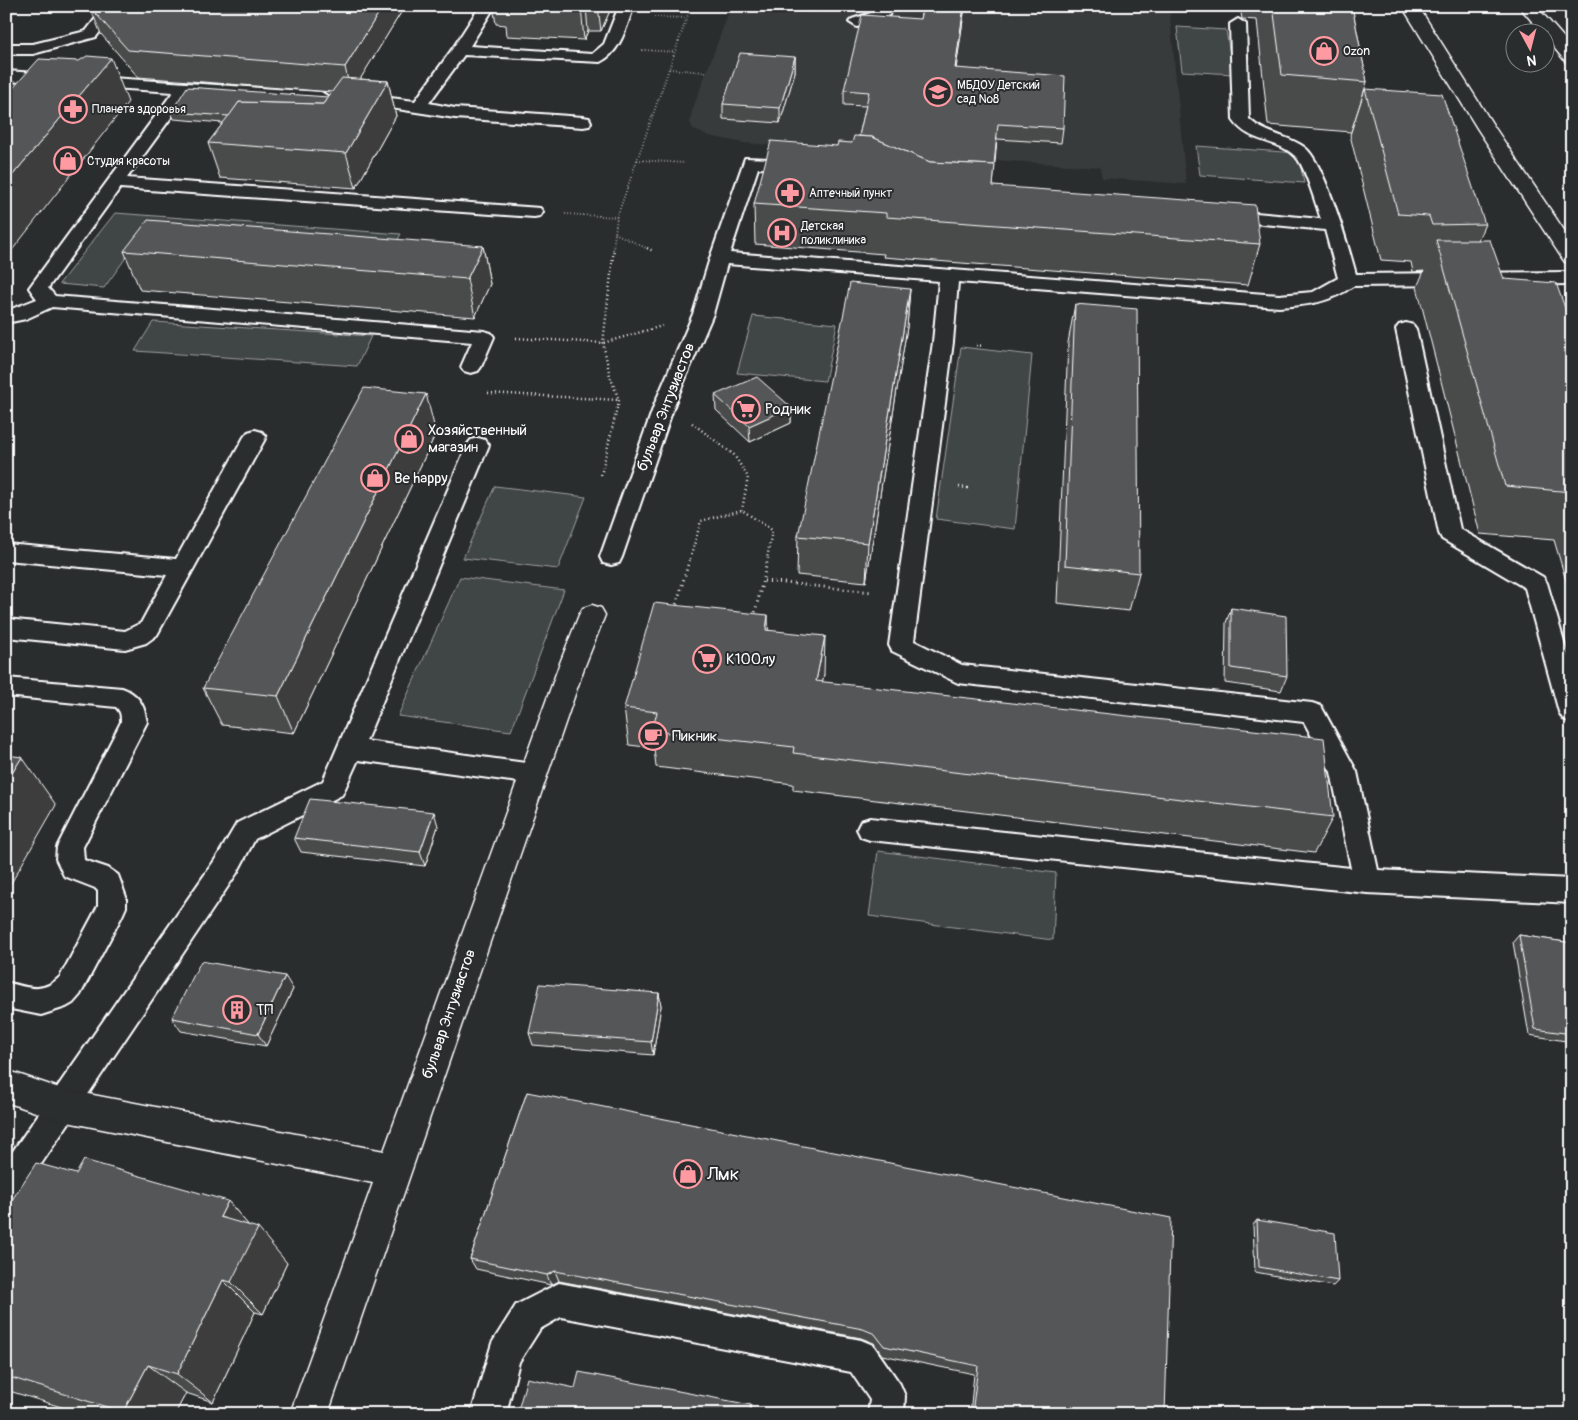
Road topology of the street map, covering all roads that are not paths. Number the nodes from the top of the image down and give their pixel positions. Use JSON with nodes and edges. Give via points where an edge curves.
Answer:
{"nodes":[{"id":1,"x":113,"y":6,"type":"edge"},
{"id":2,"x":488,"y":6,"type":"edge"},
{"id":3,"x":627,"y":6,"type":"edge"},
{"id":4,"x":890,"y":6,"type":"edge"},
{"id":5,"x":1410,"y":6,"type":"edge"},
{"id":6,"x":1527,"y":6,"type":"edge"},
{"id":7,"x":1548,"y":6,"type":"edge"},
{"id":8,"x":857,"y":22,"type":"dead end"},
{"id":9,"x":1238,"y":24,"type":"dead end"},
{"id":10,"x":6,"y":49,"type":"edge"},
{"id":11,"x":460,"y":50,"type":"junction"},
{"id":12,"x":1572,"y":58,"type":"edge"},
{"id":13,"x":6,"y":76,"type":"edge"},
{"id":14,"x":185,"y":87,"type":"junction"},
{"id":15,"x":419,"y":106,"type":"junction"},
{"id":16,"x":583,"y":122,"type":"dead end"},
{"id":17,"x":816,"y":167,"type":"edge"},
{"id":18,"x":115,"y":182,"type":"junction"},
{"id":19,"x":534,"y":212,"type":"road end"},
{"id":20,"x":1204,"y":214,"type":"edge"},
{"id":21,"x":1333,"y":225,"type":"junction"},
{"id":22,"x":719,"y":258,"type":"junction"},
{"id":23,"x":1572,"y":258,"type":"edge"},
{"id":24,"x":949,"y":276,"type":"junction"},
{"id":25,"x":1572,"y":278,"type":"edge"},
{"id":26,"x":1348,"y":280,"type":"junction"},
{"id":27,"x":49,"y":301,"type":"junction"},
{"id":28,"x":6,"y":317,"type":"edge"},
{"id":29,"x":1406,"y":330,"type":"dead end"},
{"id":30,"x":471,"y":367,"type":"dead end"},
{"id":31,"x":255,"y":437,"type":"dead end"},
{"id":32,"x":478,"y":445,"type":"dead end"},
{"id":33,"x":6,"y":552,"type":"edge"},
{"id":34,"x":611,"y":557,"type":"dead end"},
{"id":35,"x":183,"y":568,"type":"junction"},
{"id":36,"x":592,"y":615,"type":"dead end"},
{"id":37,"x":6,"y":628,"type":"edge"},
{"id":38,"x":6,"y":687,"type":"edge"},
{"id":39,"x":1572,"y":712,"type":"edge"},
{"id":40,"x":348,"y":749,"type":"junction"},
{"id":41,"x":533,"y":774,"type":"junction"},
{"id":42,"x":870,"y":829,"type":"dead end"},
{"id":43,"x":1367,"y":881,"type":"junction"},
{"id":44,"x":1572,"y":891,"type":"edge"},
{"id":45,"x":6,"y":995,"type":"edge"},
{"id":46,"x":6,"y":1086,"type":"edge"},
{"id":47,"x":62,"y":1105,"type":"junction"},
{"id":48,"x":394,"y":1170,"type":"junction"},
{"id":49,"x":6,"y":1189,"type":"edge"},
{"id":50,"x":309,"y":1414,"type":"edge"},
{"id":51,"x":488,"y":1414,"type":"edge"},
{"id":52,"x":886,"y":1414,"type":"edge"}],
"edges":[{"from":1,"to":10,"type":"lane","via":[[90,34],[32,49]]},
{"from":2,"to":11,"type":"lane"},
{"from":3,"to":11,"type":"lane","via":[[609,49],[604,56],[594,59]]},
{"from":4,"to":8,"type":"lane","via":[[882,14]]},
{"from":5,"to":23,"type":"street"},
{"from":6,"to":12,"type":"street"},
{"from":7,"to":12,"type":"street"},
{"from":9,"to":21,"type":"lane","via":[[1241,120],[1256,133],[1300,150]]},
{"from":11,"to":15,"type":"lane"},
{"from":13,"to":14,"type":"lane"},
{"from":14,"to":15,"type":"lane"},
{"from":14,"to":18,"type":"lane"},
{"from":15,"to":16,"type":"lane","via":[[455,113]]},
{"from":17,"to":22,"type":"lane","name":"бульвар Энтузиастов","via":[[751,162]]},
{"from":18,"to":19,"type":"lane"},
{"from":18,"to":27,"type":"lane","via":[[38,288]]},
{"from":20,"to":21,"type":"lane"},
{"from":21,"to":26,"type":"lane"},
{"from":22,"to":24,"type":"lane"},
{"from":22,"to":34,"type":"lane","name":"бульвар Энтузиастов","via":[[703,314],[665,403]]},
{"from":24,"to":26,"type":"lane","via":[[1279,301],[1326,296]]},
{"from":24,"to":43,"type":"lane","via":[[943,342],[901,646],[958,674],[1312,713],[1344,772]]},
{"from":25,"to":26,"type":"lane"},
{"from":27,"to":28,"type":"lane","via":[[19,315]]},
{"from":27,"to":30,"type":"lane","via":[[484,336]]},
{"from":29,"to":39,"type":"lane","via":[[1450,533],[1535,583]]},
{"from":31,"to":35,"type":"lane"},
{"from":32,"to":40,"type":"lane"},
{"from":33,"to":35,"type":"lane"},
{"from":35,"to":37,"type":"lane","via":[[149,629],[138,637],[125,640]]},
{"from":36,"to":41,"type":"street","name":"бульвар Энтузиастов"},
{"from":38,"to":45,"type":"lane","via":[[122,698],[134,712],[134,722],[70,847],[74,868],[110,883],[112,907],[70,986],[61,996],[50,1002],[34,1002]]},
{"from":40,"to":41,"type":"lane"},
{"from":40,"to":47,"type":"lane","via":[[333,788],[246,831],[227,865]]},
{"from":41,"to":48,"type":"street","name":"бульвар Энтузиастов"},
{"from":42,"to":43,"type":"lane"},
{"from":43,"to":44,"type":"lane"},
{"from":46,"to":47,"type":"street"},
{"from":47,"to":48,"type":"street"},
{"from":47,"to":49,"type":"lane"},
{"from":48,"to":50,"type":"street","name":"бульвар Энтузиастов"},
{"from":51,"to":52,"type":"lane","via":[[504,1355],[528,1317],[559,1300],[861,1357],[888,1396]]}]}
